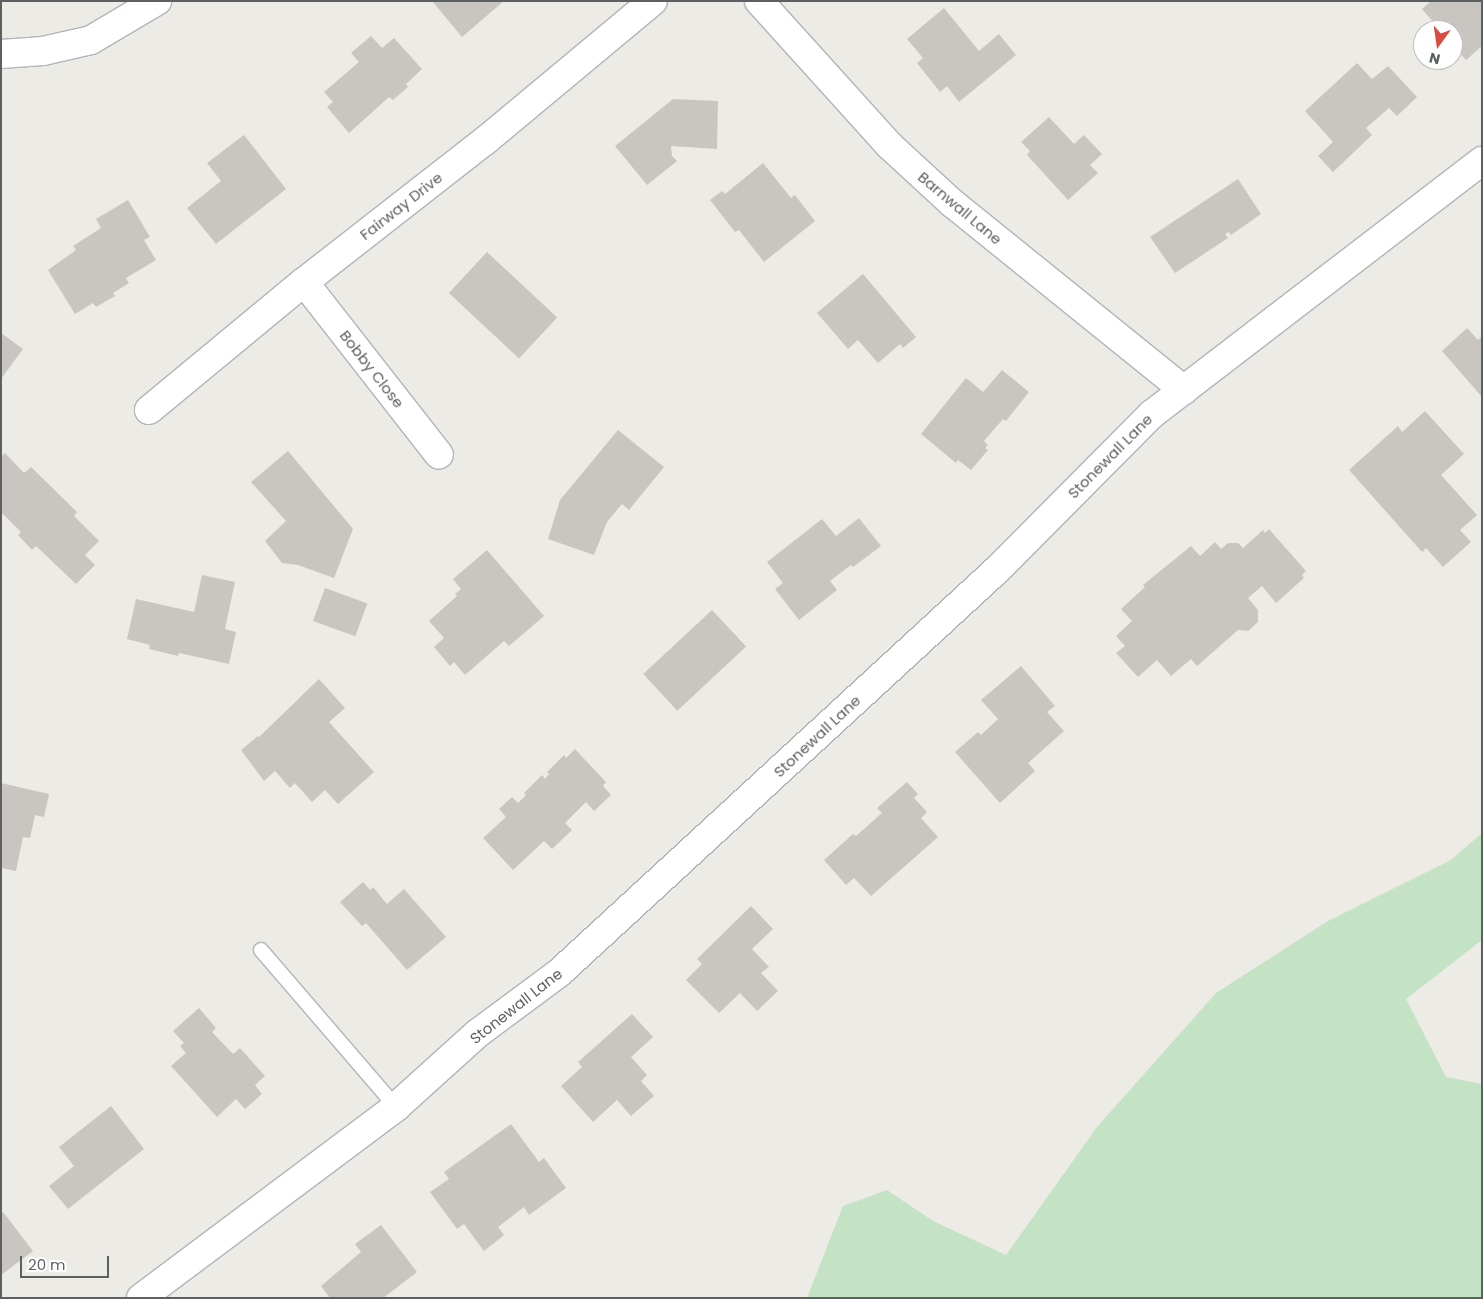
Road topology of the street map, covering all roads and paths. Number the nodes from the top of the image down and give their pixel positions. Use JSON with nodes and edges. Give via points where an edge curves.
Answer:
{"nodes":[{"id":1,"x":157,"y":1,"type":"edge"},
{"id":2,"x":653,"y":1,"type":"edge"},
{"id":3,"x":759,"y":1,"type":"edge"},
{"id":4,"x":1,"y":54,"type":"edge"},
{"id":5,"x":1482,"y":160,"type":"edge"},
{"id":6,"x":304,"y":282,"type":"junction"},
{"id":7,"x":1184,"y":390,"type":"junction"},
{"id":8,"x":149,"y":410,"type":"dead end"},
{"id":9,"x":440,"y":456,"type":"dead end"},
{"id":10,"x":261,"y":950,"type":"dead end"},
{"id":11,"x":396,"y":1107,"type":"junction"},
{"id":12,"x":141,"y":1298,"type":"edge"}],
"edges":[{"from":1,"to":4,"type":"street","via":[[91,40],[43,50]]},
{"from":2,"to":6,"type":"street","name":"Fairway Drive","via":[[486,140]]},
{"from":3,"to":7,"type":"street","name":"Barnwall Lane","via":[[889,145],[952,203]]},
{"from":5,"to":7,"type":"street","name":"Stonewall Lane"},
{"from":6,"to":8,"type":"street","name":"Fairway Drive"},
{"from":6,"to":9,"type":"street","name":"Bobby Close"},
{"from":7,"to":11,"type":"street","name":"Stonewall Lane","via":[[1152,414],[998,569],[560,972],[478,1033]]},
{"from":10,"to":11,"type":"lane"},
{"from":11,"to":12,"type":"street","name":"Stonewall Lane"}]}
